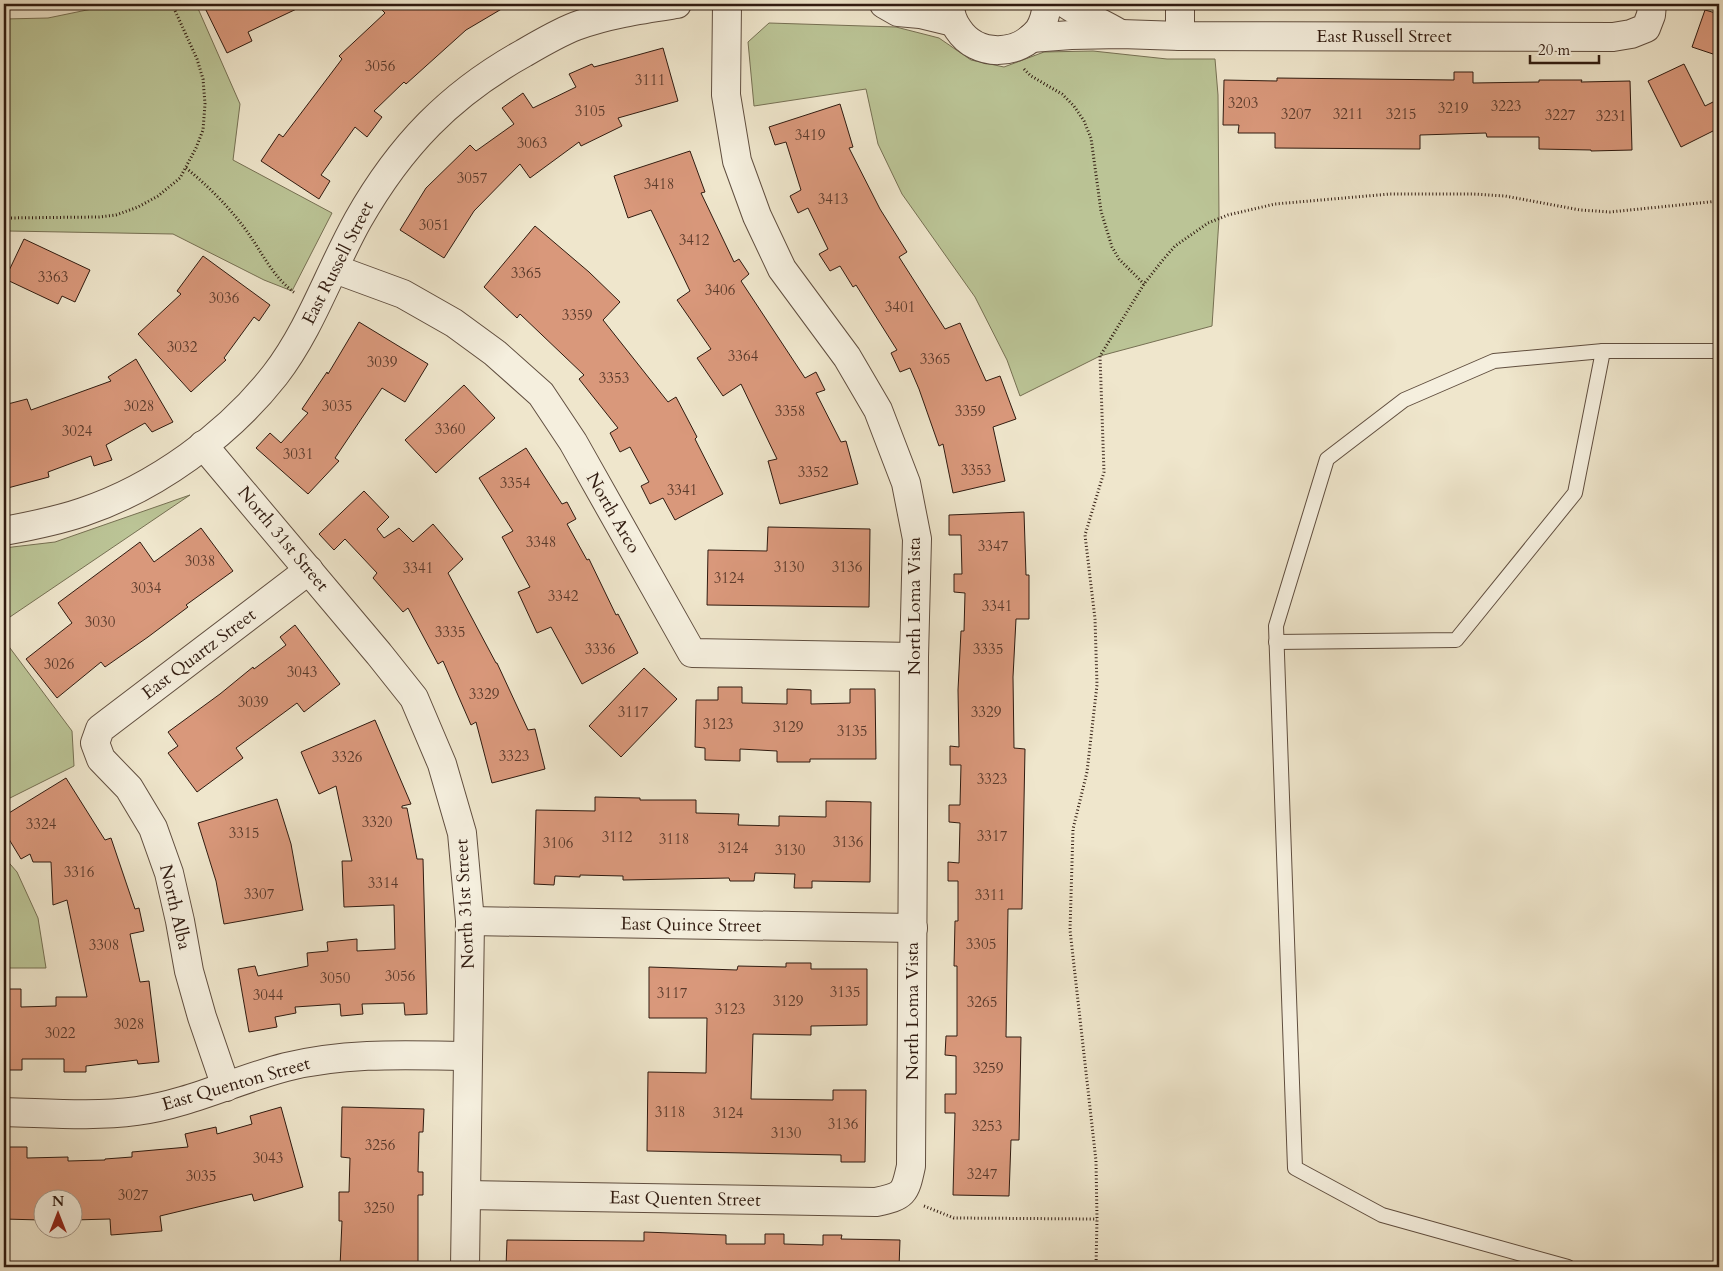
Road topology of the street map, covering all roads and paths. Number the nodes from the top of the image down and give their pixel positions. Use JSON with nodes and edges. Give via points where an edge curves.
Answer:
{"nodes":[{"id":1,"x":172,"y":4,"type":"edge"},
{"id":2,"x":678,"y":4,"type":"edge"},
{"id":3,"x":727,"y":4,"type":"edge"},
{"id":4,"x":884,"y":4,"type":"edge"},
{"id":5,"x":1047,"y":4,"type":"edge"},
{"id":6,"x":1066,"y":4,"type":"edge"},
{"id":7,"x":1180,"y":4,"type":"edge"},
{"id":8,"x":952,"y":13,"type":"edge"},
{"id":9,"x":1649,"y":16,"type":"edge"},
{"id":10,"x":1121,"y":34,"type":"junction"},
{"id":11,"x":1180,"y":36,"type":"junction"},
{"id":12,"x":1023,"y":43,"type":"junction"},
{"id":13,"x":186,"y":168,"type":"junction"},
{"id":14,"x":1719,"y":201,"type":"edge"},
{"id":15,"x":4,"y":218,"type":"edge"},
{"id":16,"x":335,"y":269,"type":"junction"},
{"id":17,"x":1144,"y":284,"type":"junction"},
{"id":18,"x":316,"y":308,"type":"junction"},
{"id":19,"x":1603,"y":351,"type":"junction"},
{"id":20,"x":1719,"y":351,"type":"edge"},
{"id":21,"x":203,"y":445,"type":"junction"},
{"id":22,"x":4,"y":531,"type":"edge"},
{"id":23,"x":309,"y":570,"type":"junction"},
{"id":24,"x":1276,"y":642,"type":"junction"},
{"id":25,"x":914,"y":657,"type":"junction"},
{"id":26,"x":95,"y":742,"type":"joint"},
{"id":27,"x":470,"y":921,"type":"junction"},
{"id":28,"x":913,"y":928,"type":"junction"},
{"id":29,"x":468,"y":1056,"type":"junction"},
{"id":30,"x":226,"y":1087,"type":"junction"},
{"id":31,"x":4,"y":1112,"type":"edge"},
{"id":32,"x":466,"y":1195,"type":"junction"},
{"id":33,"x":913,"y":1200,"type":"junction"},
{"id":34,"x":1097,"y":1219,"type":"junction"},
{"id":35,"x":464,"y":1267,"type":"edge"},
{"id":36,"x":1096,"y":1267,"type":"edge"},
{"id":37,"x":1568,"y":1267,"type":"edge"}],
"edges":[{"from":1,"to":13,"type":"path","via":[[203,79],[203,130]]},
{"from":2,"to":16,"type":"street","name":"East Russell Street","via":[[576,26],[538,44],[476,82],[442,109],[391,168],[357,222]]},
{"from":3,"to":25,"type":"street","name":"North Loma Vista","via":[[726,95],[737,161],[782,269],[847,357],[878,410],[906,483],[917,539]]},
{"from":4,"to":8,"type":"street","via":[[898,12]]},
{"from":5,"to":12,"type":"street","via":[[1040,28]]},
{"from":6,"to":10,"type":"street","name":"East Russell Street"},
{"from":7,"to":11,"type":"street"},
{"from":8,"to":12,"type":"street","name":"East Russell Street","via":[[962,34],[972,44],[1000,51]]},
{"from":9,"to":11,"type":"street","name":"East Russell Street","via":[[1631,34],[1613,38]]},
{"from":10,"to":11,"type":"street","name":"East Russell Street"},
{"from":10,"to":12,"type":"street","name":"East Russell Street","via":[[1072,35]]},
{"from":12,"to":17,"type":"path","via":[[1024,69],[1062,94],[1084,120],[1094,153],[1101,211],[1112,247],[1119,259]]},
{"from":13,"to":15,"type":"path","via":[[180,178],[158,196],[116,215]]},
{"from":13,"to":18,"type":"path","via":[[243,226],[292,291]]},
{"from":14,"to":17,"type":"path","via":[[1610,212],[1473,194],[1390,194],[1275,204],[1208,223],[1175,246]]},
{"from":16,"to":18,"type":"street","name":"East Russell Street"},
{"from":16,"to":25,"type":"street","name":"North Arco","via":[[403,294],[454,323],[495,353],[541,394],[573,442],[692,652]]},
{"from":17,"to":34,"type":"path","via":[[1100,356],[1104,472],[1085,535],[1095,619],[1098,685],[1087,772],[1073,829],[1070,930],[1096,1161]]},
{"from":18,"to":21,"type":"street","name":"East Russell Street","via":[[274,375],[240,415]]},
{"from":19,"to":20,"type":"lane"},
{"from":19,"to":24,"type":"lane","via":[[1494,361],[1404,400],[1327,459],[1276,626]]},
{"from":19,"to":24,"type":"lane","via":[[1575,493],[1456,640]]},
{"from":21,"to":22,"type":"street","name":"East Russell Street","via":[[164,474],[122,496],[84,512]]},
{"from":21,"to":23,"type":"street","name":"North 31st Street"},
{"from":23,"to":26,"type":"street","name":"East Quartz Street","via":[[100,729]]},
{"from":23,"to":27,"type":"street","name":"North 31st Street","via":[[414,698],[442,764],[462,833]]},
{"from":24,"to":37,"type":"lane","via":[[1295,1168],[1382,1215]]},
{"from":25,"to":28,"type":"street","name":"North Loma Vista"},
{"from":26,"to":30,"type":"street","name":"North Alba","via":[[101,759],[129,788],[153,828],[169,873],[199,1007]]},
{"from":27,"to":28,"type":"street","name":"East Quince Street"},
{"from":27,"to":29,"type":"street","name":"North 31st Street"},
{"from":28,"to":33,"type":"street","name":"North Loma Vista","via":[[911,1166],[908,1182]]},
{"from":29,"to":30,"type":"street","name":"East Quenton Street","via":[[382,1054],[330,1058]]},
{"from":29,"to":32,"type":"street","name":"North 31st Street"},
{"from":30,"to":31,"type":"street","name":"East Quenton Street","via":[[137,1111],[86,1114]]},
{"from":32,"to":33,"type":"street","name":"East Quenten Street"},
{"from":32,"to":35,"type":"street","name":"North 31st Street"},
{"from":33,"to":34,"type":"path","via":[[954,1218]]},
{"from":34,"to":36,"type":"path"}]}
